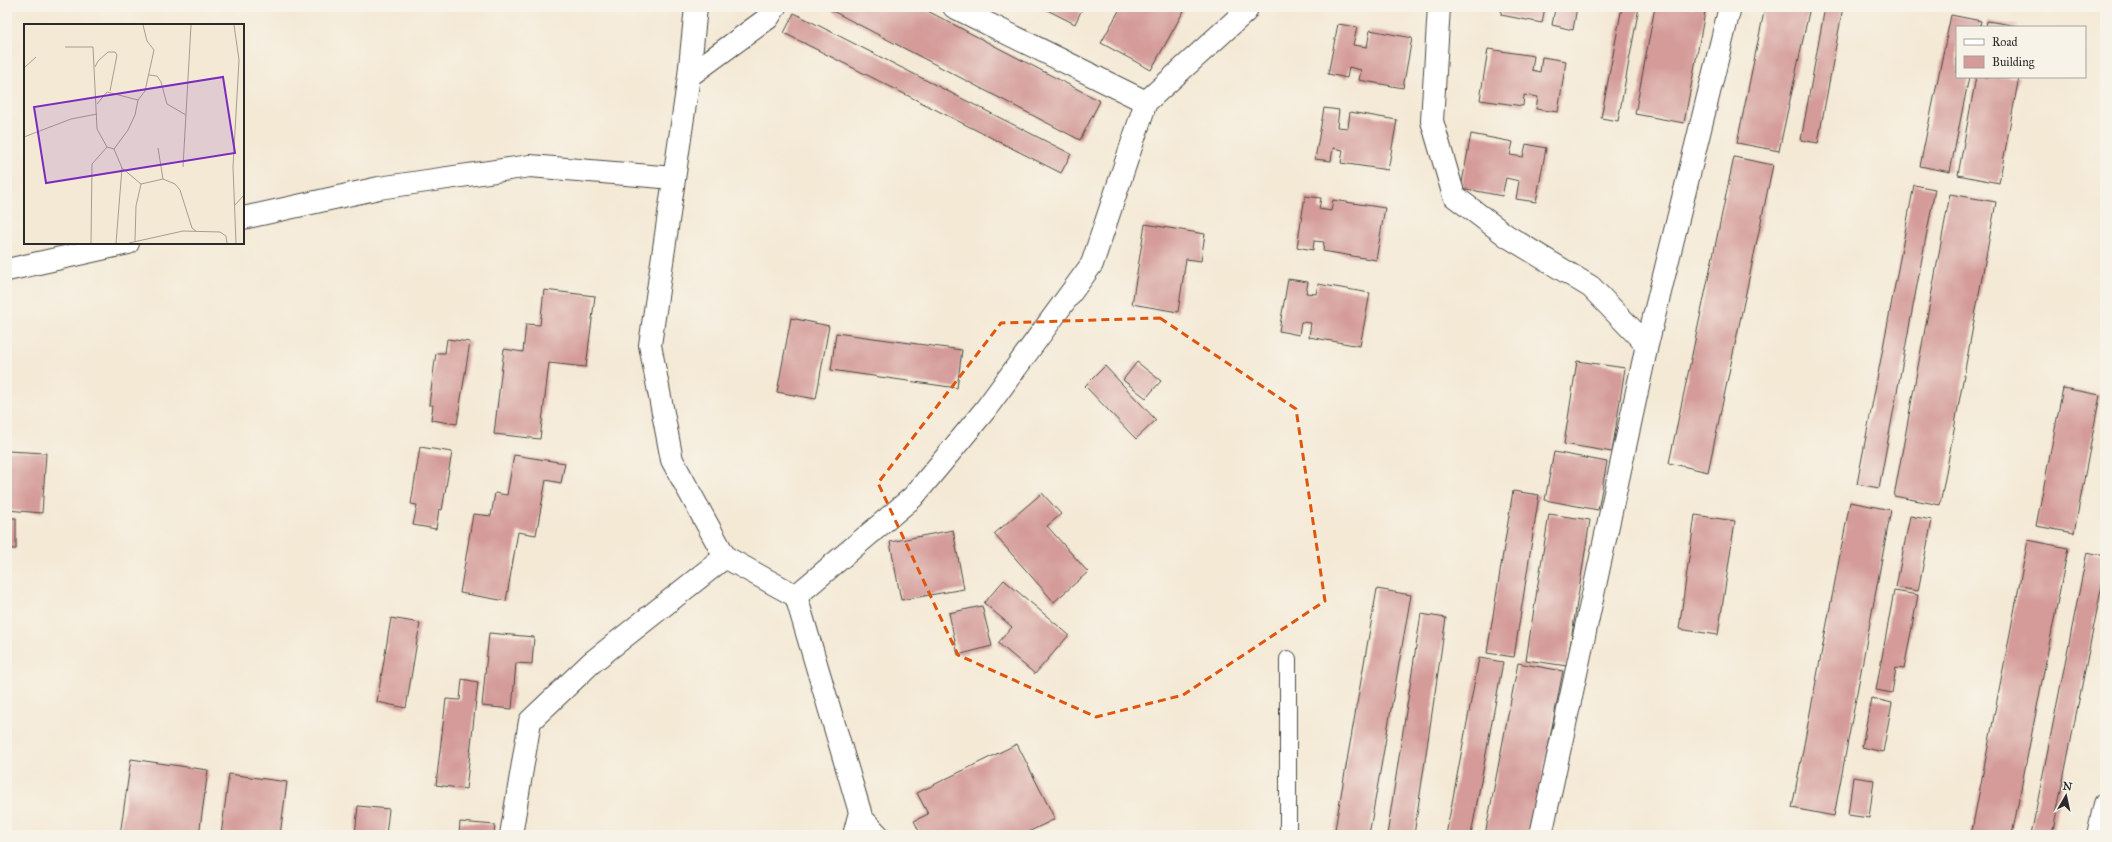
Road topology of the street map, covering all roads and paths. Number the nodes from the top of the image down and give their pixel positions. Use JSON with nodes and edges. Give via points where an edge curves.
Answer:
{"nodes":[{"id":1,"x":696,"y":7,"type":"edge"},
{"id":2,"x":775,"y":7,"type":"edge"},
{"id":3,"x":954,"y":7,"type":"edge"},
{"id":4,"x":1247,"y":7,"type":"edge"},
{"id":5,"x":1439,"y":7,"type":"edge"},
{"id":6,"x":1730,"y":7,"type":"edge"},
{"id":7,"x":689,"y":76,"type":"junction"},
{"id":8,"x":1146,"y":102,"type":"junction"},
{"id":9,"x":674,"y":178,"type":"junction"},
{"id":10,"x":244,"y":218,"type":"edge"},
{"id":11,"x":124,"y":244,"type":"edge"},
{"id":12,"x":7,"y":270,"type":"edge"},
{"id":13,"x":1647,"y":345,"type":"junction"},
{"id":14,"x":725,"y":557,"type":"junction"},
{"id":15,"x":796,"y":596,"type":"junction"},
{"id":16,"x":1288,"y":659,"type":"dead end"},
{"id":17,"x":2105,"y":804,"type":"edge"},
{"id":18,"x":860,"y":812,"type":"junction"},
{"id":19,"x":511,"y":835,"type":"edge"},
{"id":20,"x":854,"y":835,"type":"edge"},
{"id":21,"x":882,"y":835,"type":"edge"},
{"id":22,"x":1288,"y":835,"type":"edge"},
{"id":23,"x":1541,"y":835,"type":"edge"},
{"id":24,"x":2098,"y":835,"type":"edge"}],
"edges":[{"from":1,"to":7,"type":"street"},
{"from":2,"to":7,"type":"street","via":[[768,18]]},
{"from":3,"to":8,"type":"street"},
{"from":4,"to":8,"type":"street","via":[[1246,11]]},
{"from":5,"to":13,"type":"street","via":[[1432,121],[1454,196],[1507,236],[1591,287]]},
{"from":6,"to":13,"type":"street"},
{"from":7,"to":9,"type":"street"},
{"from":8,"to":15,"type":"street","via":[[1092,264],[985,410],[913,497]]},
{"from":9,"to":10,"type":"street","via":[[530,166],[379,188]]},
{"from":9,"to":14,"type":"street","via":[[650,345],[672,460]]},
{"from":11,"to":12,"type":"street"},
{"from":13,"to":23,"type":"street"},
{"from":14,"to":15,"type":"street"},
{"from":14,"to":19,"type":"street","via":[[591,663],[530,721]]},
{"from":15,"to":18,"type":"street"},
{"from":16,"to":22,"type":"lane"},
{"from":17,"to":24,"type":"street"},
{"from":18,"to":20,"type":"street"},
{"from":18,"to":21,"type":"lane"}]}
